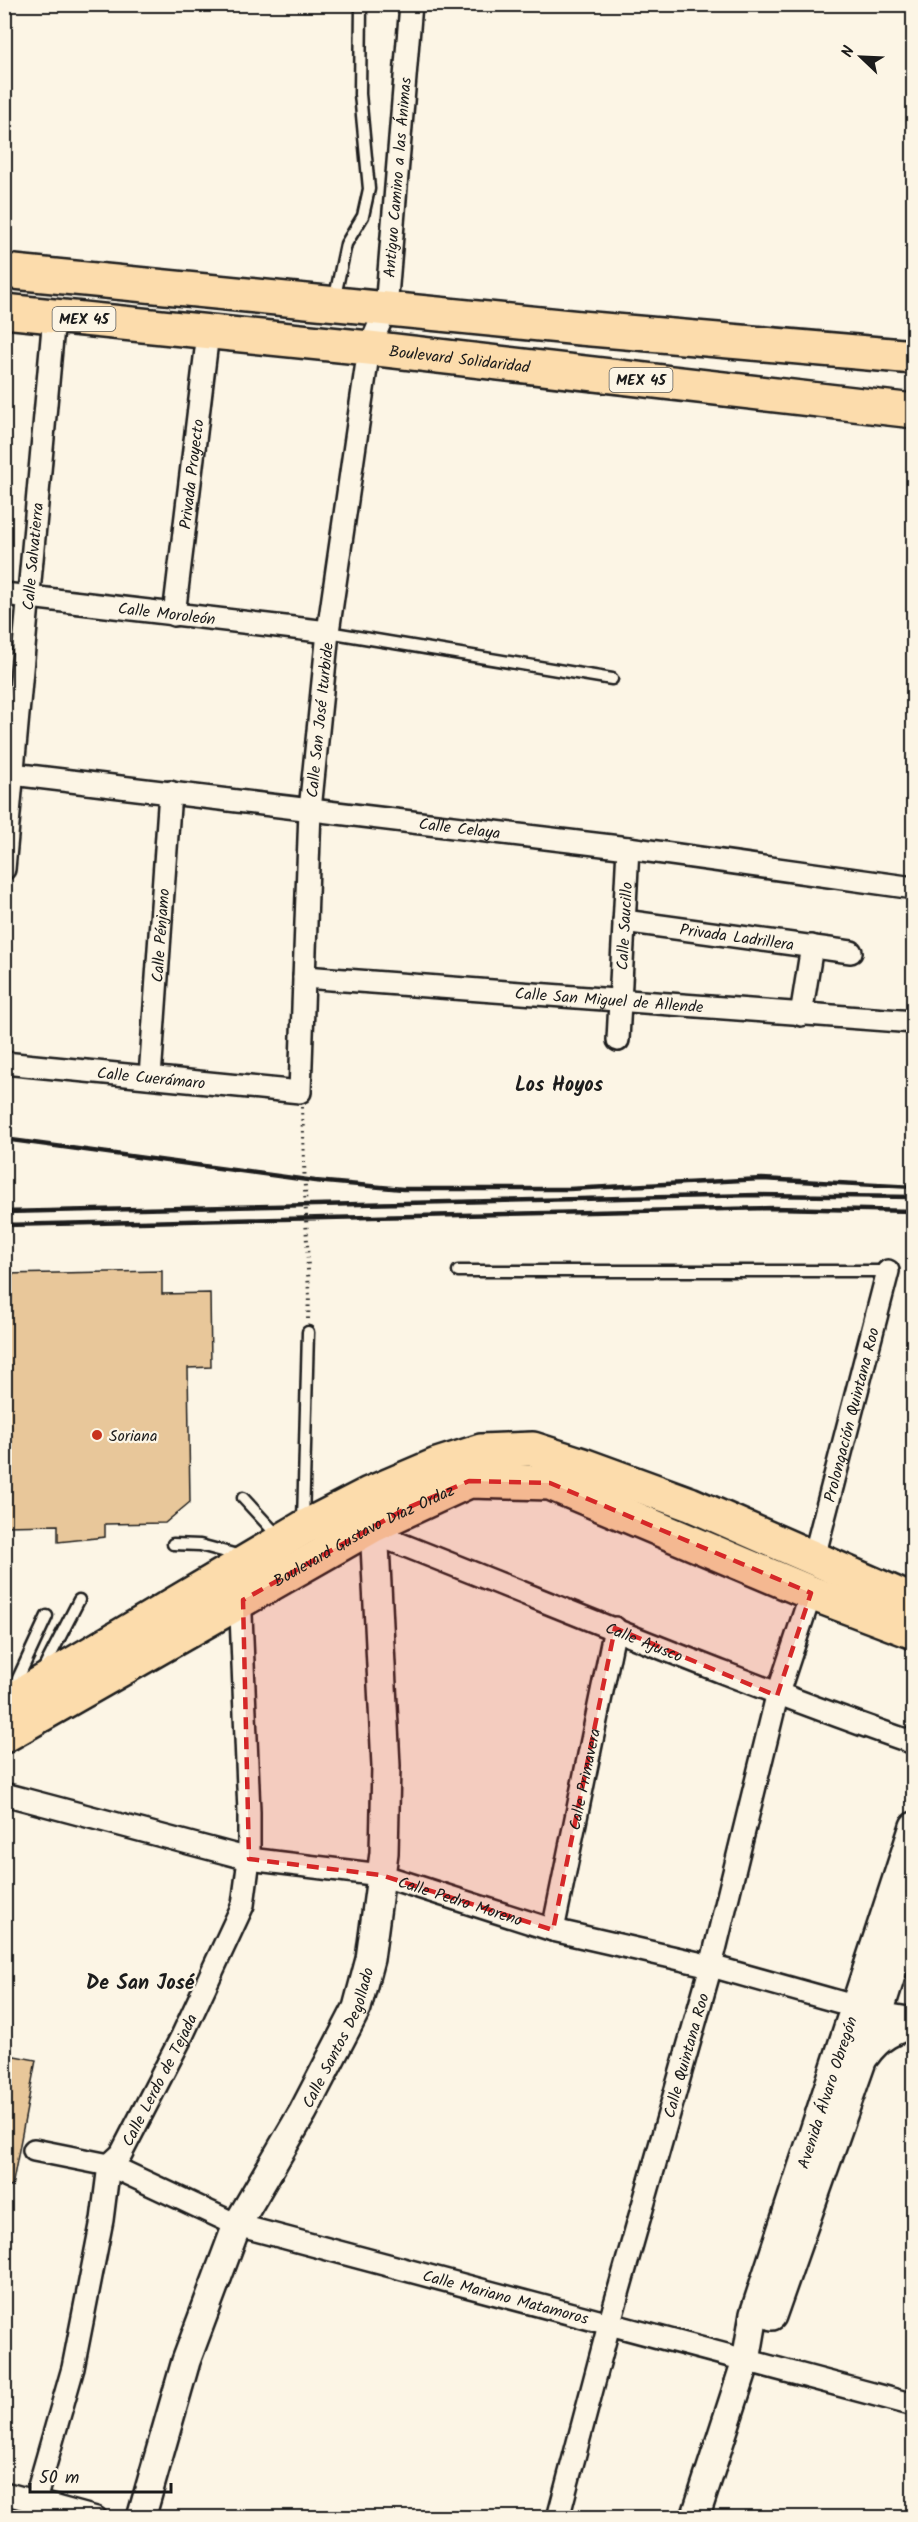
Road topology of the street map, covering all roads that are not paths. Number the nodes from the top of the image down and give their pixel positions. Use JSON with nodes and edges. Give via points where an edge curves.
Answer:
{"nodes":[{"id":1,"x":361,"y":4,"type":"edge"},
{"id":2,"x":411,"y":4,"type":"edge"},
{"id":3,"x":4,"y":271,"type":"edge"},
{"id":4,"x":333,"y":304,"type":"junction"},
{"id":5,"x":386,"y":309,"type":"junction"},
{"id":6,"x":4,"y":311,"type":"edge"},
{"id":7,"x":54,"y":316,"type":"junction"},
{"id":8,"x":208,"y":333,"type":"junction"},
{"id":9,"x":369,"y":348,"type":"junction"},
{"id":10,"x":914,"y":357,"type":"edge"},
{"id":11,"x":914,"y":411,"type":"edge"},
{"id":12,"x":4,"y":594,"type":"edge"},
{"id":13,"x":29,"y":597,"type":"junction"},
{"id":14,"x":174,"y":615,"type":"junction"},
{"id":15,"x":328,"y":632,"type":"junction"},
{"id":16,"x":612,"y":679,"type":"dead end"},
{"id":17,"x":9,"y":773,"type":"edge"},
{"id":18,"x":170,"y":792,"type":"junction"},
{"id":19,"x":310,"y":810,"type":"junction"},
{"id":20,"x":628,"y":848,"type":"junction"},
{"id":21,"x":4,"y":869,"type":"edge"},
{"id":22,"x":914,"y":888,"type":"edge"},
{"id":23,"x":624,"y":921,"type":"junction"},
{"id":24,"x":812,"y":946,"type":"junction"},
{"id":25,"x":851,"y":952,"type":"dead end"},
{"id":26,"x":304,"y":977,"type":"junction"},
{"id":27,"x":620,"y":1001,"type":"junction"},
{"id":28,"x":801,"y":1015,"type":"junction"},
{"id":29,"x":914,"y":1022,"type":"edge"},
{"id":30,"x":618,"y":1040,"type":"dead end"},
{"id":31,"x":4,"y":1063,"type":"edge"},
{"id":32,"x":150,"y":1077,"type":"junction"},
{"id":33,"x":301,"y":1100,"type":"joint"},
{"id":34,"x":458,"y":1271,"type":"dead end"},
{"id":35,"x":888,"y":1271,"type":"joint"},
{"id":36,"x":308,"y":1332,"type":"road end"},
{"id":37,"x":243,"y":1498,"type":"dead end"},
{"id":38,"x":375,"y":1530,"type":"junction"},
{"id":39,"x":292,"y":1534,"type":"junction"},
{"id":40,"x":172,"y":1544,"type":"dead end"},
{"id":41,"x":814,"y":1557,"type":"junction"},
{"id":42,"x":243,"y":1563,"type":"junction"},
{"id":43,"x":811,"y":1593,"type":"junction"},
{"id":44,"x":79,"y":1600,"type":"dead end"},
{"id":45,"x":243,"y":1600,"type":"junction"},
{"id":46,"x":914,"y":1602,"type":"edge"},
{"id":47,"x":47,"y":1616,"type":"dead end"},
{"id":48,"x":615,"y":1628,"type":"junction"},
{"id":49,"x":914,"y":1632,"type":"edge"},
{"id":50,"x":35,"y":1687,"type":"junction"},
{"id":51,"x":777,"y":1696,"type":"junction"},
{"id":52,"x":5,"y":1715,"type":"edge"},
{"id":53,"x":914,"y":1743,"type":"edge"},
{"id":54,"x":4,"y":1794,"type":"edge"},
{"id":55,"x":914,"y":1826,"type":"edge"},
{"id":56,"x":249,"y":1859,"type":"junction"},
{"id":57,"x":381,"y":1875,"type":"junction"},
{"id":58,"x":914,"y":1904,"type":"edge"},
{"id":59,"x":553,"y":1930,"type":"junction"},
{"id":60,"x":711,"y":1966,"type":"junction"},
{"id":61,"x":866,"y":2009,"type":"junction"},
{"id":62,"x":914,"y":2019,"type":"edge"},
{"id":63,"x":914,"y":2025,"type":"edge"},
{"id":64,"x":863,"y":2059,"type":"junction"},
{"id":65,"x":34,"y":2150,"type":"dead end"},
{"id":66,"x":109,"y":2165,"type":"junction"},
{"id":67,"x":237,"y":2225,"type":"junction"},
{"id":68,"x":609,"y":2325,"type":"junction"},
{"id":69,"x":746,"y":2361,"type":"junction"},
{"id":70,"x":914,"y":2405,"type":"edge"},
{"id":71,"x":4,"y":2493,"type":"edge"},
{"id":72,"x":32,"y":2510,"type":"edge"},
{"id":73,"x":96,"y":2517,"type":"edge"},
{"id":74,"x":141,"y":2517,"type":"edge"},
{"id":75,"x":558,"y":2517,"type":"edge"},
{"id":76,"x":695,"y":2517,"type":"edge"}],
"edges":[{"from":1,"to":4,"type":"lane","via":[[360,94],[369,189],[363,216],[346,244]]},
{"from":2,"to":5,"type":"street","name":"Antiguo Camino a las Ánimas"},
{"from":3,"to":4,"type":"main road","number":"MEX 45"},
{"from":4,"to":5,"type":"main road","number":"MEX 45"},
{"from":5,"to":9,"type":"street","name":"Antiguo Camino a las Ánimas"},
{"from":5,"to":10,"type":"main road","number":"MEX 45"},
{"from":6,"to":7,"type":"main road","name":"Boulevard Solidaridad","number":"MEX 45"},
{"from":7,"to":8,"type":"main road","name":"Boulevard Solidaridad","number":"MEX 45"},
{"from":7,"to":13,"type":"street","name":"Calle Salvatierra"},
{"from":8,"to":9,"type":"main road","name":"Boulevard Solidaridad","number":"MEX 45"},
{"from":8,"to":14,"type":"street","name":"Privada Proyecto"},
{"from":9,"to":11,"type":"main road","name":"Boulevard Solidaridad","number":"MEX 45"},
{"from":9,"to":15,"type":"street","name":"Calle San José Iturbide"},
{"from":12,"to":13,"type":"street","name":"Calle Moroleón"},
{"from":13,"to":14,"type":"street","name":"Calle Moroleón"},
{"from":13,"to":17,"type":"street","name":"Calle Salvatierra"},
{"from":14,"to":15,"type":"street","name":"Calle Moroleón"},
{"from":15,"to":16,"type":"lane"},
{"from":15,"to":19,"type":"street","name":"Calle San José Iturbide"},
{"from":17,"to":18,"type":"street","name":"Calle Celaya"},
{"from":17,"to":21,"type":"street","name":"Calle Salvatierra"},
{"from":18,"to":19,"type":"street","name":"Calle Celaya"},
{"from":18,"to":32,"type":"street","name":"Calle Pénjamo"},
{"from":19,"to":20,"type":"street","name":"Calle Celaya"},
{"from":19,"to":26,"type":"street","name":"Calle San José Iturbide"},
{"from":20,"to":22,"type":"street","name":"Calle Celaya"},
{"from":20,"to":23,"type":"street","name":"Calle Saucillo"},
{"from":23,"to":24,"type":"street","name":"Privada Ladrillera"},
{"from":23,"to":27,"type":"street","name":"Calle Saucillo"},
{"from":24,"to":25,"type":"street","name":"Privada Ladrillera"},
{"from":24,"to":28,"type":"street"},
{"from":26,"to":27,"type":"street","name":"Calle San Miguel de Allende"},
{"from":26,"to":33,"type":"street","name":"Calle San José Iturbide"},
{"from":27,"to":28,"type":"street","name":"Calle San Miguel de Allende"},
{"from":27,"to":30,"type":"street","name":"Calle Saucillo"},
{"from":28,"to":29,"type":"street","name":"Calle San Miguel de Allende"},
{"from":31,"to":32,"type":"street","name":"Calle Cuerámaro"},
{"from":32,"to":33,"type":"street","name":"Calle Cuerámaro"},
{"from":34,"to":35,"type":"lane"},
{"from":35,"to":41,"type":"street","name":"Prolongación Quintana Roo"},
{"from":36,"to":39,"type":"lane"},
{"from":37,"to":39,"type":"lane"},
{"from":38,"to":43,"type":"main road","name":"Boulevard Gustavo Díaz Ordaz","via":[[469,1481],[550,1483]]},
{"from":38,"to":45,"type":"main road","name":"Boulevard Gustavo Díaz Ordaz"},
{"from":38,"to":48,"type":"street","name":"Calle Ajusco"},
{"from":38,"to":57,"type":"street","name":"Calle Santos Degollado","via":[[386,1766]]},
{"from":39,"to":41,"type":"main road","name":"Boulevard Gustavo Díaz Ordaz","via":[[369,1494],[437,1465],[481,1451],[533,1449],[690,1504]]},
{"from":39,"to":42,"type":"main road","name":"Boulevard Gustavo Díaz Ordaz"},
{"from":40,"to":42,"type":"lane","via":[[200,1545]]},
{"from":41,"to":46,"type":"main road","name":"Boulevard Gustavo Díaz Ordaz"},
{"from":42,"to":45,"type":"street","name":"Calle Lerdo de Tejada"},
{"from":42,"to":50,"type":"main road","name":"Boulevard Gustavo Díaz Ordaz"},
{"from":43,"to":49,"type":"main road","name":"Boulevard Gustavo Díaz Ordaz"},
{"from":43,"to":51,"type":"street","name":"Calle Quintana Roo"},
{"from":44,"to":50,"type":"lane"},
{"from":45,"to":52,"type":"main road","name":"Boulevard Gustavo Díaz Ordaz"},
{"from":45,"to":56,"type":"street","name":"Calle Lerdo de Tejada"},
{"from":47,"to":52,"type":"lane"},
{"from":48,"to":51,"type":"street","name":"Calle Ajusco"},
{"from":48,"to":59,"type":"street","name":"Calle Primavera"},
{"from":50,"to":52,"type":"main road","name":"Boulevard Gustavo Díaz Ordaz"},
{"from":51,"to":53,"type":"street","name":"Calle Ajusco"},
{"from":51,"to":60,"type":"street","name":"Calle Quintana Roo"},
{"from":54,"to":56,"type":"street","name":"Calle Pedro Moreno"},
{"from":55,"to":61,"type":"street","name":"Avenida Álvaro Obregón"},
{"from":56,"to":57,"type":"street","name":"Calle Pedro Moreno"},
{"from":56,"to":66,"type":"street","name":"Calle Lerdo de Tejada","via":[[243,1905],[177,2046],[121,2154]]},
{"from":57,"to":59,"type":"street","name":"Calle Pedro Moreno"},
{"from":57,"to":67,"type":"street","name":"Calle Santos Degollado","via":[[370,1959],[357,2008],[303,2112]]},
{"from":58,"to":61,"type":"street","name":"Avenida Álvaro Obregón"},
{"from":59,"to":60,"type":"street","name":"Calle Pedro Moreno"},
{"from":60,"to":61,"type":"street","name":"Calle Pedro Moreno"},
{"from":60,"to":68,"type":"street","name":"Calle Quintana Roo"},
{"from":61,"to":62,"type":"street","name":"Calle Pedro Moreno"},
{"from":61,"to":64,"type":"street","name":"Avenida Álvaro Obregón"},
{"from":61,"to":69,"type":"street","name":"Avenida Álvaro Obregón","via":[[754,2314]]},
{"from":63,"to":64,"type":"street","via":[[898,2028],[882,2038]]},
{"from":64,"to":69,"type":"street","name":"Avenida Álvaro Obregón","via":[[769,2324]]},
{"from":65,"to":66,"type":"street","name":"Calle Mariano Matamoros"},
{"from":66,"to":67,"type":"street","name":"Calle Mariano Matamoros"},
{"from":66,"to":72,"type":"street","via":[[73,2368]]},
{"from":67,"to":68,"type":"street","name":"Calle Mariano Matamoros"},
{"from":67,"to":74,"type":"street","name":"Calle Santos Degollado","via":[[186,2361]]},
{"from":68,"to":69,"type":"street","name":"Calle Mariano Matamoros"},
{"from":68,"to":75,"type":"street","name":"Calle Quintana Roo"},
{"from":69,"to":70,"type":"street","name":"Calle Mariano Matamoros"},
{"from":69,"to":76,"type":"street","name":"Avenida Álvaro Obregón"},
{"from":71,"to":72,"type":"street"},
{"from":72,"to":73,"type":"street"}]}
